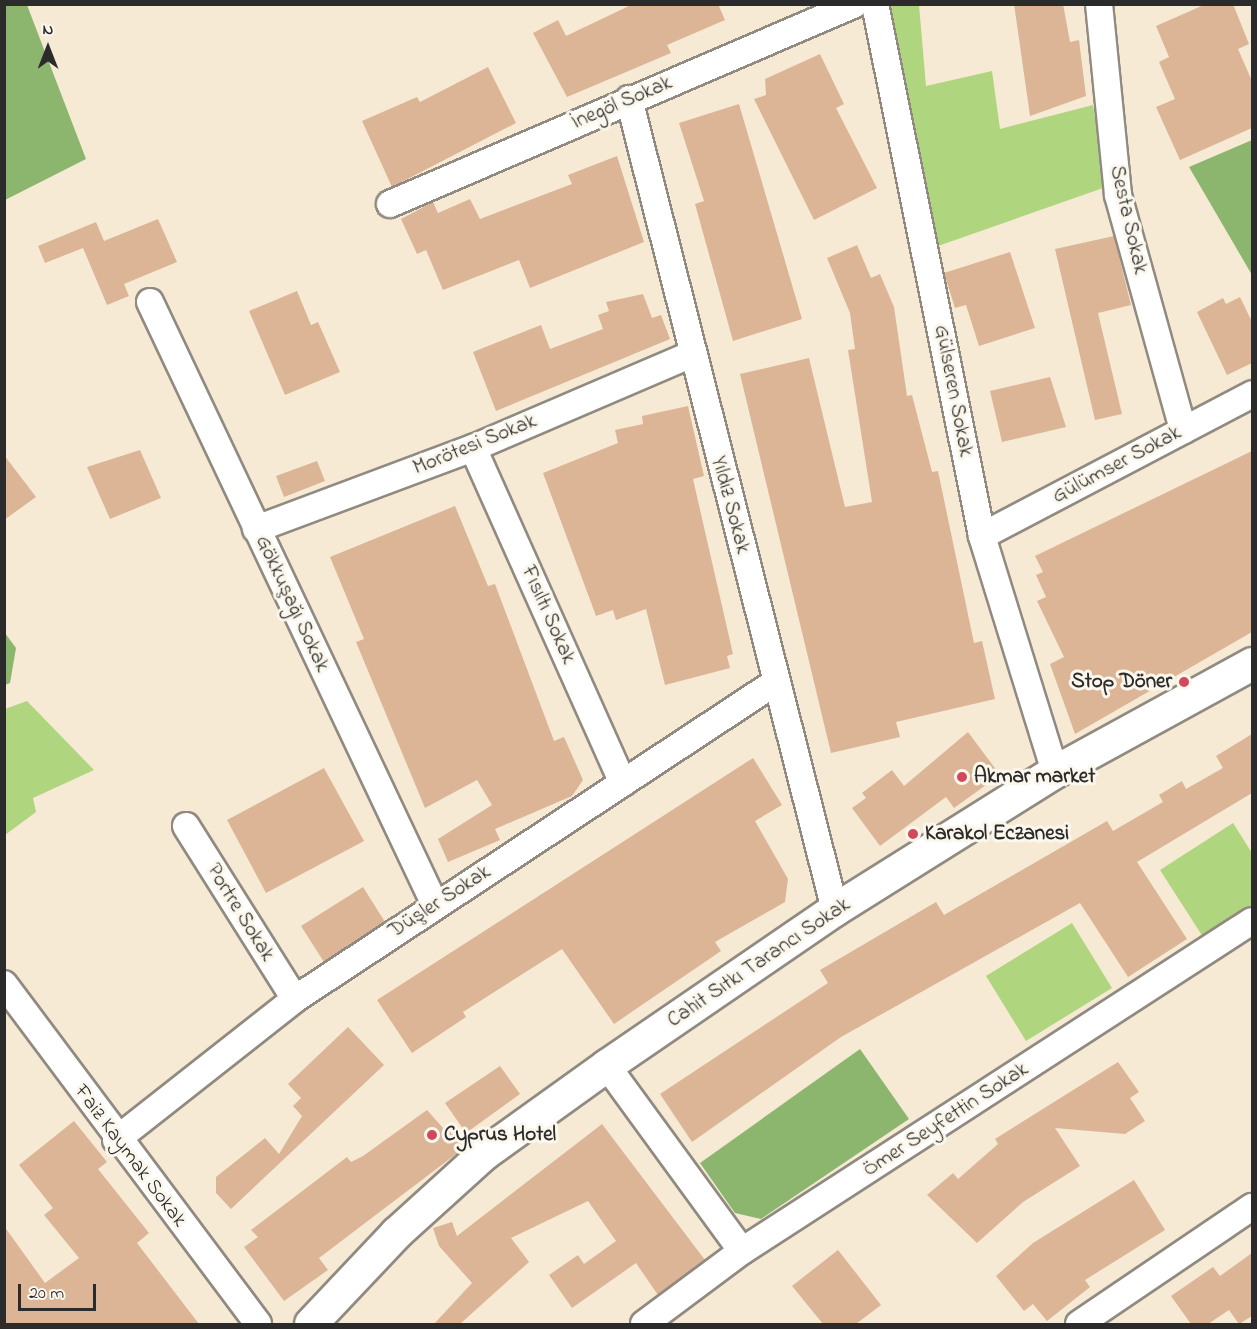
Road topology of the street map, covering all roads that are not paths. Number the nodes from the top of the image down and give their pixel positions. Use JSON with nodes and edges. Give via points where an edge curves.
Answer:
{"nodes":[{"id":1,"x":855,"y":4,"type":"edge"},
{"id":2,"x":874,"y":4,"type":"edge"},
{"id":3,"x":1099,"y":4,"type":"edge"},
{"id":4,"x":629,"y":99,"type":"junction"},
{"id":5,"x":390,"y":204,"type":"dead end"},
{"id":6,"x":150,"y":303,"type":"dead end"},
{"id":7,"x":690,"y":356,"type":"junction"},
{"id":8,"x":1252,"y":394,"type":"edge"},
{"id":9,"x":1183,"y":430,"type":"junction"},
{"id":10,"x":473,"y":448,"type":"junction"},
{"id":11,"x":256,"y":529,"type":"junction"},
{"id":12,"x":982,"y":536,"type":"junction"},
{"id":13,"x":1252,"y":664,"type":"edge"},
{"id":14,"x":776,"y":682,"type":"junction"},
{"id":15,"x":1055,"y":772,"type":"junction"},
{"id":16,"x":623,"y":783,"type":"junction"},
{"id":17,"x":186,"y":826,"type":"dead end"},
{"id":18,"x":435,"y":905,"type":"junction"},
{"id":19,"x":835,"y":910,"type":"junction"},
{"id":20,"x":1252,"y":921,"type":"edge"},
{"id":21,"x":4,"y":984,"type":"edge"},
{"id":22,"x":295,"y":999,"type":"junction"},
{"id":23,"x":607,"y":1066,"type":"junction"},
{"id":24,"x":116,"y":1140,"type":"junction"},
{"id":25,"x":1252,"y":1207,"type":"edge"},
{"id":26,"x":742,"y":1251,"type":"junction"},
{"id":27,"x":258,"y":1324,"type":"edge"},
{"id":28,"x":311,"y":1324,"type":"edge"},
{"id":29,"x":644,"y":1324,"type":"edge"},
{"id":30,"x":1079,"y":1324,"type":"edge"}],
"edges":[{"from":1,"to":4,"type":"street","name":"İnegöl Sokak"},
{"from":2,"to":12,"type":"street","name":"Gülseren Sokak"},
{"from":3,"to":9,"type":"street","name":"Sesta Sokak","via":[[1118,195]]},
{"from":4,"to":5,"type":"street","name":"İnegöl Sokak"},
{"from":4,"to":7,"type":"street","name":"Yıldız Sokak"},
{"from":6,"to":11,"type":"street","name":"Gökkuşağı Sokak"},
{"from":7,"to":10,"type":"street","name":"Morötesi Sokak"},
{"from":7,"to":14,"type":"street","name":"Yıldız Sokak"},
{"from":8,"to":9,"type":"street","name":"Gülümser Sokak"},
{"from":9,"to":12,"type":"street","name":"Gülümser Sokak"},
{"from":10,"to":11,"type":"street","name":"Morötesi Sokak"},
{"from":10,"to":16,"type":"street","name":"Fısıltı Sokak"},
{"from":11,"to":18,"type":"street","name":"Gökkuşağı Sokak"},
{"from":12,"to":15,"type":"street","name":"Gülseren Sokak"},
{"from":13,"to":15,"type":"street","name":"Cahit Sıtkı Tarancı Sokak"},
{"from":14,"to":16,"type":"street","name":"Düşler Sokak"},
{"from":14,"to":19,"type":"street","name":"Yıldız Sokak"},
{"from":15,"to":19,"type":"street","name":"Cahit Sıtkı Tarancı Sokak"},
{"from":16,"to":18,"type":"street","name":"Düşler Sokak"},
{"from":17,"to":22,"type":"street","name":"Portre Sokak"},
{"from":18,"to":22,"type":"street","name":"Düşler Sokak"},
{"from":19,"to":23,"type":"street","name":"Cahit Sıtkı Tarancı Sokak"},
{"from":20,"to":26,"type":"street","name":"Ömer Seyfettin Sokak"},
{"from":21,"to":24,"type":"street","name":"Faiz Kaymak Sokak"},
{"from":22,"to":24,"type":"street","name":"Düşler Sokak"},
{"from":23,"to":26,"type":"street"},
{"from":23,"to":28,"type":"street","name":"Cahit Sıtkı Tarancı Sokak","via":[[483,1155],[397,1233]]},
{"from":24,"to":27,"type":"street","name":"Faiz Kaymak Sokak"},
{"from":25,"to":30,"type":"street"},
{"from":26,"to":29,"type":"street","name":"Ömer Seyfettin Sokak"}]}
